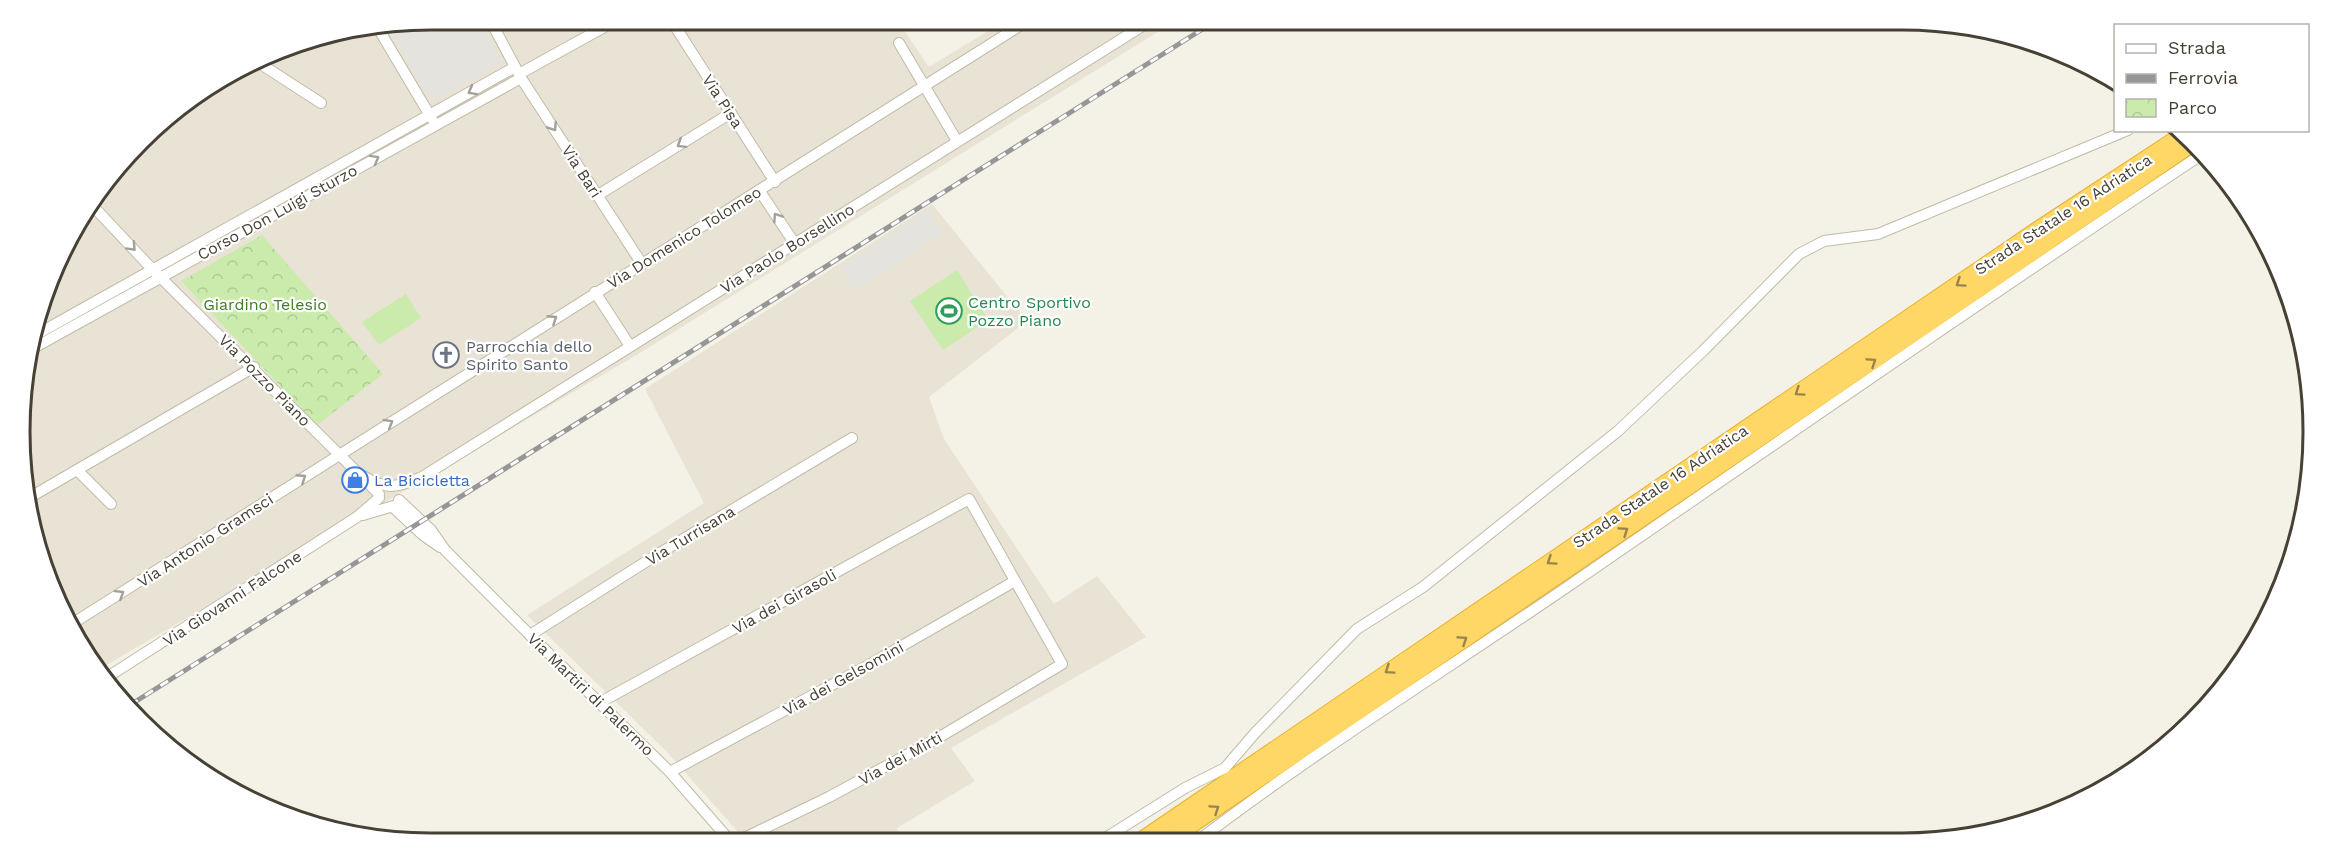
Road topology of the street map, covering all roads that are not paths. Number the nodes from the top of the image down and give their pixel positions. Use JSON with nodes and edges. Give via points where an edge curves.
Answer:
{"nodes":[{"id":1,"x":495,"y":30,"type":"edge"},
{"id":2,"x":598,"y":30,"type":"edge"},
{"id":3,"x":678,"y":30,"type":"edge"},
{"id":4,"x":1013,"y":30,"type":"edge"},
{"id":5,"x":1136,"y":30,"type":"edge"},
{"id":6,"x":381,"y":33,"type":"edge"},
{"id":7,"x":899,"y":43,"type":"dead end"},
{"id":8,"x":265,"y":67,"type":"edge"},
{"id":9,"x":518,"y":73,"type":"junction"},
{"id":10,"x":924,"y":86,"type":"junction"},
{"id":11,"x":321,"y":103,"type":"dead end"},
{"id":12,"x":731,"y":113,"type":"junction"},
{"id":13,"x":433,"y":120,"type":"junction"},
{"id":14,"x":2123,"y":132,"type":"edge"},
{"id":15,"x":2176,"y":139,"type":"edge"},
{"id":16,"x":957,"y":141,"type":"junction"},
{"id":17,"x":2185,"y":148,"type":"edge"},
{"id":18,"x":2195,"y":159,"type":"edge"},
{"id":19,"x":775,"y":182,"type":"junction"},
{"id":20,"x":759,"y":190,"type":"junction"},
{"id":21,"x":598,"y":195,"type":"junction"},
{"id":22,"x":97,"y":210,"type":"edge"},
{"id":23,"x":795,"y":244,"type":"junction"},
{"id":24,"x":642,"y":264,"type":"junction"},
{"id":25,"x":157,"y":274,"type":"junction"},
{"id":26,"x":595,"y":292,"type":"junction"},
{"id":27,"x":43,"y":332,"type":"edge"},
{"id":28,"x":40,"y":344,"type":"edge"},
{"id":29,"x":630,"y":346,"type":"junction"},
{"id":30,"x":254,"y":367,"type":"junction"},
{"id":31,"x":852,"y":438,"type":"dead end"},
{"id":32,"x":339,"y":454,"type":"junction"},
{"id":33,"x":77,"y":470,"type":"junction"},
{"id":34,"x":35,"y":494,"type":"edge"},
{"id":35,"x":389,"y":497,"type":"junction"},
{"id":36,"x":111,"y":504,"type":"dead end"},
{"id":37,"x":446,"y":550,"type":"joint"},
{"id":38,"x":1015,"y":581,"type":"junction"},
{"id":39,"x":77,"y":620,"type":"edge"},
{"id":40,"x":530,"y":635,"type":"junction"},
{"id":41,"x":112,"y":674,"type":"edge"},
{"id":42,"x":599,"y":703,"type":"junction"},
{"id":43,"x":670,"y":772,"type":"junction"},
{"id":44,"x":724,"y":833,"type":"edge"},
{"id":45,"x":754,"y":833,"type":"edge"},
{"id":46,"x":1113,"y":833,"type":"edge"},
{"id":47,"x":1152,"y":833,"type":"edge"},
{"id":48,"x":1179,"y":833,"type":"edge"},
{"id":49,"x":1208,"y":833,"type":"edge"}],
"edges":[{"from":1,"to":9,"type":"street","name":"Via Bari"},
{"from":2,"to":9,"type":"street","name":"Corso Don Luigi Sturzo"},
{"from":3,"to":12,"type":"street","name":"Via Pisa"},
{"from":4,"to":10,"type":"street","name":"Via Domenico Tolomeo"},
{"from":5,"to":16,"type":"street","name":"Via Paolo Borsellino"},
{"from":6,"to":13,"type":"street"},
{"from":7,"to":10,"type":"street"},
{"from":8,"to":11,"type":"street"},
{"from":9,"to":13,"type":"street","name":"Corso Don Luigi Sturzo"},
{"from":9,"to":21,"type":"street","name":"Via Bari","one_way":true},
{"from":10,"to":16,"type":"street"},
{"from":10,"to":19,"type":"street","name":"Via Domenico Tolomeo"},
{"from":12,"to":19,"type":"street","name":"Via Pisa"},
{"from":12,"to":21,"type":"street","one_way":true},
{"from":13,"to":25,"type":"street","name":"Corso Don Luigi Sturzo"},
{"from":14,"to":46,"type":"street","via":[[1878,234],[1824,241],[1799,255],[1618,431],[1424,587],[1358,629],[1225,768]]},
{"from":15,"to":47,"type":"highway","name":"Strada Statale 16 Adriatica","one_way":true},
{"from":16,"to":23,"type":"street","name":"Via Paolo Borsellino"},
{"from":48,"to":17,"type":"highway","name":"Strada Statale 16 Adriatica","one_way":true},
{"from":18,"to":49,"type":"street","via":[[2010,280],[1572,584],[1278,780]]},
{"from":19,"to":20,"type":"street","name":"Via Domenico Tolomeo"},
{"from":23,"to":20,"type":"street","one_way":true},
{"from":20,"to":24,"type":"street","name":"Via Domenico Tolomeo"},
{"from":21,"to":24,"type":"street","name":"Via Bari"},
{"from":22,"to":25,"type":"street","name":"Via Pozzo Piano","one_way":true},
{"from":23,"to":29,"type":"street","name":"Via Paolo Borsellino"},
{"from":24,"to":26,"type":"street","name":"Via Domenico Tolomeo"},
{"from":25,"to":27,"type":"street","name":"Corso Don Luigi Sturzo"},
{"from":25,"to":28,"type":"street","name":"Corso Don Luigi Sturzo"},
{"from":25,"to":30,"type":"street","name":"Via Pozzo Piano"},
{"from":26,"to":29,"type":"street"},
{"from":32,"to":26,"type":"street","name":"Via Domenico Tolomeo","one_way":true},
{"from":29,"to":35,"type":"street","name":"Via Paolo Borsellino"},
{"from":30,"to":32,"type":"street","name":"Via Pozzo Piano"},
{"from":30,"to":33,"type":"street"},
{"from":31,"to":40,"type":"street","name":"Via Turrisana"},
{"from":32,"to":35,"type":"street","name":"Via Pozzo Piano"},
{"from":39,"to":32,"type":"street","name":"Via Antonio Gramsci","one_way":true},
{"from":33,"to":34,"type":"street"},
{"from":33,"to":36,"type":"street"},
{"from":35,"to":37,"type":"street","name":"Via Pozzo Piano","via":[[423,535]]},
{"from":35,"to":41,"type":"street","name":"Via Giovanni Falcone"},
{"from":37,"to":40,"type":"street","name":"Via Martiri di Palermo"},
{"from":38,"to":42,"type":"street","name":"Via dei Girasoli","via":[[969,499]]},
{"from":38,"to":43,"type":"street","name":"Via dei Gelsomini"},
{"from":38,"to":45,"type":"street","name":"Via dei Mirti","via":[[1062,664],[928,743]]},
{"from":40,"to":42,"type":"street","name":"Via Martiri di Palermo"},
{"from":42,"to":43,"type":"street","name":"Via Martiri di Palermo"},
{"from":43,"to":44,"type":"street","name":"Via Martiri di Palermo"}]}
